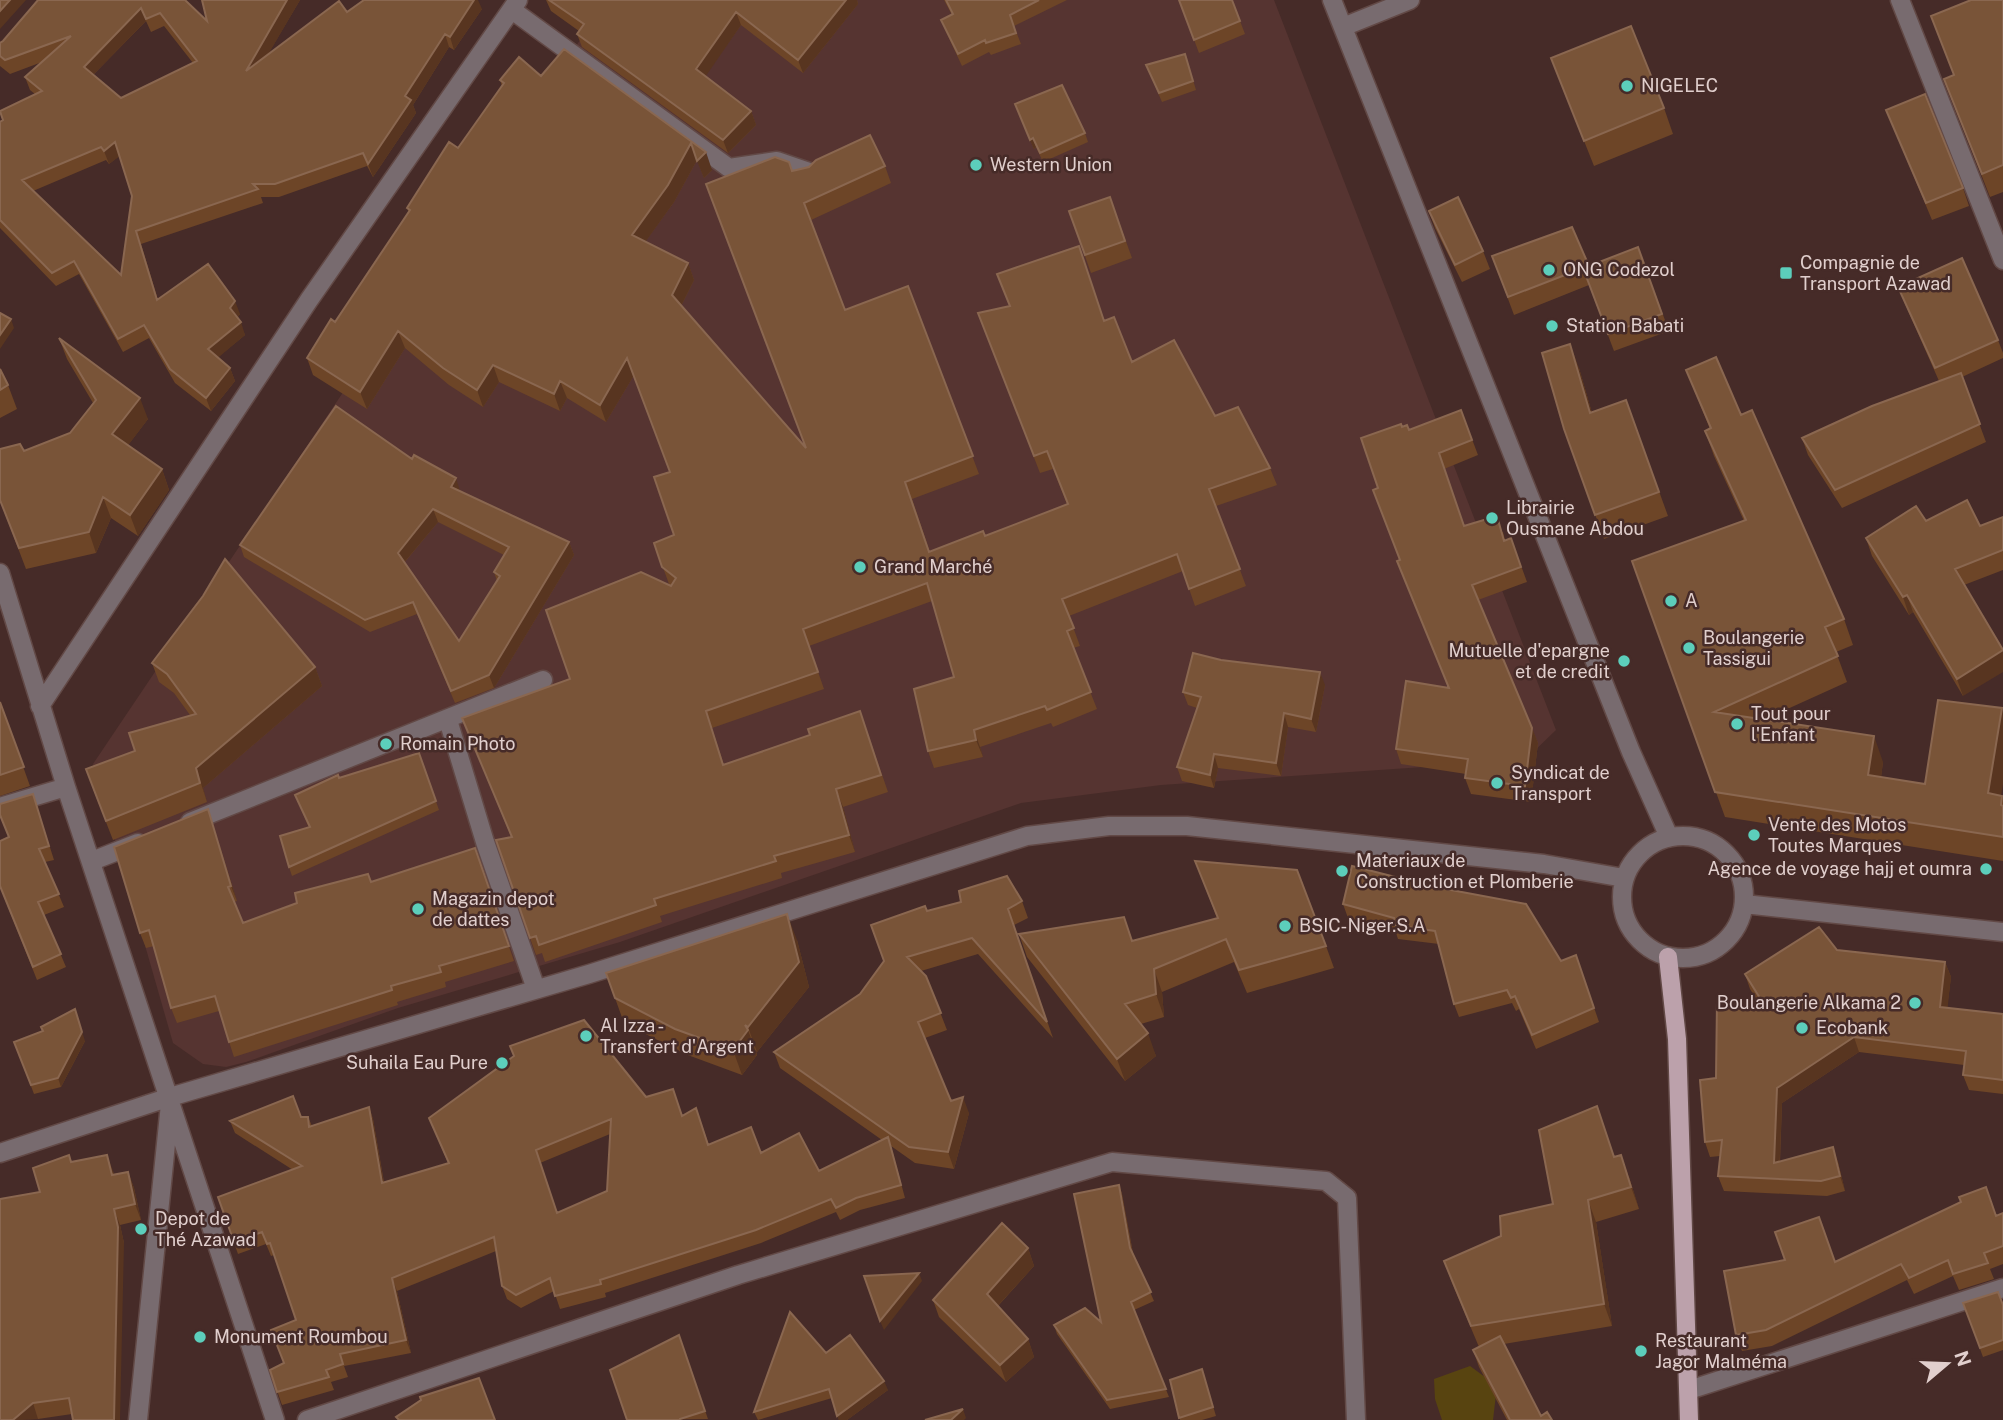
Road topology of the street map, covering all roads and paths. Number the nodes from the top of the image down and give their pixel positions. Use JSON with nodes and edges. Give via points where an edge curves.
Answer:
{"nodes":[{"id":1,"x":1332,"y":0,"type":"edge"},
{"id":2,"x":1410,"y":0,"type":"edge"},
{"id":3,"x":1900,"y":0,"type":"edge"},
{"id":4,"x":515,"y":5,"type":"edge"},
{"id":5,"x":1343,"y":27,"type":"junction"},
{"id":6,"x":812,"y":173,"type":"edge"},
{"id":7,"x":2003,"y":260,"type":"edge"},
{"id":8,"x":0,"y":573,"type":"edge"},
{"id":9,"x":543,"y":680,"type":"dead end"},
{"id":10,"x":40,"y":706,"type":"junction"},
{"id":11,"x":448,"y":720,"type":"junction"},
{"id":12,"x":65,"y":787,"type":"junction"},
{"id":13,"x":0,"y":807,"type":"edge"},
{"id":14,"x":177,"y":828,"type":"edge"},
{"id":15,"x":1669,"y":836,"type":"junction"},
{"id":16,"x":153,"y":837,"type":"edge"},
{"id":17,"x":92,"y":861,"type":"junction"},
{"id":18,"x":1623,"y":878,"type":"junction"},
{"id":19,"x":1744,"y":904,"type":"junction"},
{"id":20,"x":2003,"y":932,"type":"edge"},
{"id":21,"x":1668,"y":957,"type":"junction"},
{"id":22,"x":536,"y":989,"type":"junction"},
{"id":23,"x":170,"y":1097,"type":"junction"},
{"id":24,"x":0,"y":1153,"type":"edge"},
{"id":25,"x":2003,"y":1288,"type":"edge"},
{"id":26,"x":1689,"y":1390,"type":"junction"},
{"id":27,"x":138,"y":1420,"type":"edge"},
{"id":28,"x":275,"y":1420,"type":"edge"},
{"id":29,"x":306,"y":1420,"type":"edge"},
{"id":30,"x":1356,"y":1420,"type":"edge"},
{"id":31,"x":1689,"y":1420,"type":"edge"}],
"edges":[{"from":1,"to":5,"type":"street"},
{"from":2,"to":5,"type":"street"},
{"from":3,"to":7,"type":"street"},
{"from":4,"to":6,"type":"street","via":[[729,168],[777,161]]},
{"from":4,"to":10,"type":"street","via":[[309,300]]},
{"from":5,"to":15,"type":"street","via":[[1626,739]]},
{"from":8,"to":10,"type":"street"},
{"from":9,"to":11,"type":"street"},
{"from":10,"to":12,"type":"street"},
{"from":11,"to":14,"type":"street"},
{"from":11,"to":22,"type":"street"},
{"from":12,"to":13,"type":"street"},
{"from":12,"to":17,"type":"street"},
{"from":15,"to":18,"type":"street","via":[[1633,860]]},
{"from":15,"to":19,"type":"street","via":[[1707,841],[1724,851],[1736,866]]},
{"from":16,"to":17,"type":"street"},
{"from":17,"to":23,"type":"street"},
{"from":18,"to":21,"type":"street","via":[[1625,918],[1635,936]]},
{"from":18,"to":22,"type":"street","via":[[1544,864],[1187,825],[1109,826],[1027,836]]},
{"from":19,"to":20,"type":"street"},
{"from":19,"to":21,"type":"street","via":[[1726,941],[1709,953],[1689,959]]},
{"from":21,"to":26,"type":"main road","via":[[1677,1039]]},
{"from":22,"to":23,"type":"street"},
{"from":23,"to":24,"type":"street"},
{"from":23,"to":27,"type":"street"},
{"from":23,"to":28,"type":"street"},
{"from":25,"to":26,"type":"street"},
{"from":26,"to":31,"type":"main road"},
{"from":29,"to":30,"type":"street","via":[[737,1275],[1112,1162],[1326,1181],[1347,1198]]}]}
